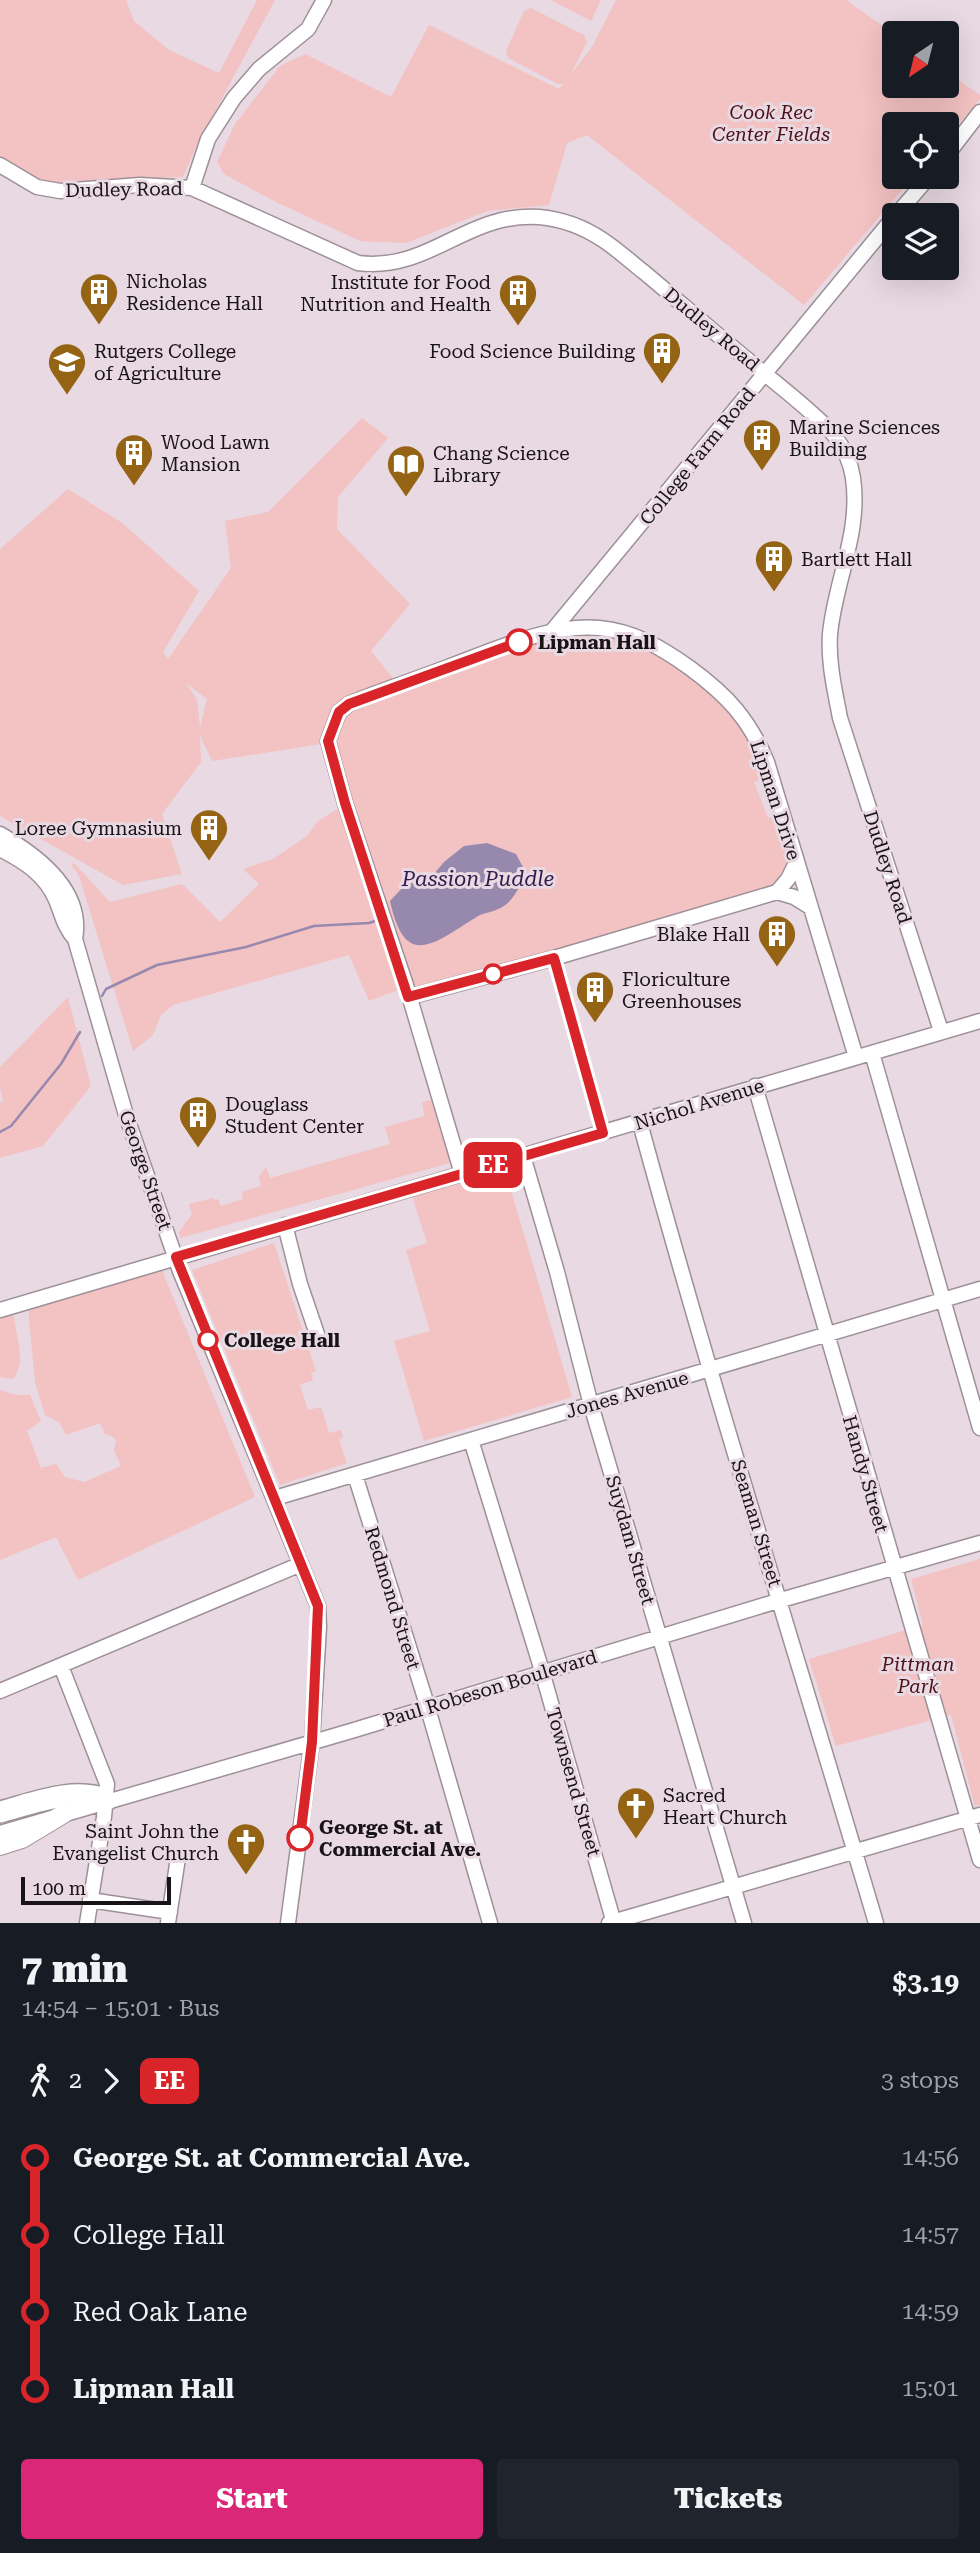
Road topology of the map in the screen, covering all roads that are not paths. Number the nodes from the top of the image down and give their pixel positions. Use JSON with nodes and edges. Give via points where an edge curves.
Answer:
{"nodes":[{"id":1,"x":324,"y":0,"type":"edge"},
{"id":2,"x":980,"y":112,"type":"edge"},
{"id":3,"x":959,"y":139,"type":"edge"},
{"id":4,"x":0,"y":165,"type":"edge"},
{"id":5,"x":191,"y":188,"type":"junction"},
{"id":6,"x":919,"y":189,"type":"edge"},
{"id":7,"x":906,"y":203,"type":"edge"},
{"id":8,"x":882,"y":232,"type":"edge"},
{"id":9,"x":764,"y":373,"type":"junction"},
{"id":10,"x":582,"y":596,"type":"junction"},
{"id":11,"x":598,"y":628,"type":"junction"},
{"id":12,"x":553,"y":630,"type":"junction"},
{"id":13,"x":0,"y":834,"type":"edge"},
{"id":14,"x":0,"y":849,"type":"edge"},
{"id":15,"x":796,"y":863,"type":"junction"},
{"id":16,"x":777,"y":892,"type":"junction"},
{"id":17,"x":810,"y":907,"type":"junction"},
{"id":18,"x":75,"y":939,"type":"junction"},
{"id":19,"x":408,"y":997,"type":"junction"},
{"id":20,"x":980,"y":1021,"type":"edge"},
{"id":21,"x":941,"y":1031,"type":"junction"},
{"id":22,"x":872,"y":1053,"type":"junction"},
{"id":23,"x":856,"y":1057,"type":"junction"},
{"id":24,"x":755,"y":1086,"type":"junction"},
{"id":25,"x":640,"y":1123,"type":"junction"},
{"id":26,"x":523,"y":1156,"type":"junction"},
{"id":27,"x":461,"y":1174,"type":"junction"},
{"id":28,"x":285,"y":1225,"type":"junction"},
{"id":29,"x":176,"y":1257,"type":"junction"},
{"id":30,"x":980,"y":1289,"type":"edge"},
{"id":31,"x":944,"y":1300,"type":"junction"},
{"id":32,"x":0,"y":1310,"type":"edge"},
{"id":33,"x":826,"y":1335,"type":"junction"},
{"id":34,"x":318,"y":1336,"type":"dead end"},
{"id":35,"x":709,"y":1370,"type":"junction"},
{"id":36,"x":591,"y":1405,"type":"junction"},
{"id":37,"x":980,"y":1428,"type":"edge"},
{"id":38,"x":471,"y":1440,"type":"junction"},
{"id":39,"x":355,"y":1475,"type":"junction"},
{"id":40,"x":275,"y":1498,"type":"junction"},
{"id":41,"x":980,"y":1543,"type":"edge"},
{"id":42,"x":301,"y":1563,"type":"junction"},
{"id":43,"x":894,"y":1569,"type":"junction"},
{"id":44,"x":781,"y":1600,"type":"junction"},
{"id":45,"x":659,"y":1636,"type":"junction"},
{"id":46,"x":61,"y":1665,"type":"junction"},
{"id":47,"x":542,"y":1671,"type":"junction"},
{"id":48,"x":0,"y":1691,"type":"edge"},
{"id":49,"x":427,"y":1707,"type":"junction"},
{"id":50,"x":312,"y":1742,"type":"junction"},
{"id":51,"x":106,"y":1800,"type":"junction"},
{"id":52,"x":0,"y":1812,"type":"edge"},
{"id":53,"x":65,"y":1813,"type":"junction"},
{"id":54,"x":974,"y":1817,"type":"edge"},
{"id":55,"x":0,"y":1832,"type":"edge"},
{"id":56,"x":0,"y":1846,"type":"edge"},
{"id":57,"x":855,"y":1851,"type":"junction"},
{"id":58,"x":178,"y":1858,"type":"dead end"},
{"id":59,"x":980,"y":1860,"type":"edge"},
{"id":60,"x":733,"y":1887,"type":"junction"},
{"id":61,"x":90,"y":1900,"type":"junction"},
{"id":62,"x":169,"y":1918,"type":"edge"},
{"id":63,"x":87,"y":1923,"type":"edge"},
{"id":64,"x":288,"y":1923,"type":"edge"},
{"id":65,"x":490,"y":1923,"type":"edge"},
{"id":66,"x":612,"y":1923,"type":"edge"},
{"id":67,"x":744,"y":1923,"type":"edge"},
{"id":68,"x":876,"y":1923,"type":"edge"}],
"edges":[{"from":1,"to":5,"type":"street","via":[[308,29],[259,69],[234,97],[208,139]]},
{"from":2,"to":3,"type":"street"},
{"from":4,"to":5,"type":"street","name":"Dudley Road","via":[[37,187],[60,191],[140,185]]},
{"from":5,"to":9,"type":"street","name":"Dudley Road","via":[[358,263],[372,265],[416,258],[496,220],[541,218],[583,228]]},
{"from":6,"to":7,"type":"street","name":"College Farm Road"},
{"from":8,"to":9,"type":"street","name":"College Farm Road"},
{"from":9,"to":10,"type":"street","name":"College Farm Road"},
{"from":9,"to":21,"type":"street","name":"Dudley Road","via":[[832,433],[845,452],[853,477],[854,524],[830,634],[832,681]]},
{"from":10,"to":11,"type":"street","via":[[584,613]]},
{"from":10,"to":12,"type":"street","name":"College Farm Road"},
{"from":11,"to":12,"type":"street","name":"Lipman Drive"},
{"from":11,"to":15,"type":"street","name":"Lipman Drive","via":[[655,644],[700,676],[744,717],[767,762]]},
{"from":12,"to":19,"type":"street","name":"Lipman Drive","via":[[349,704],[334,720],[329,746]]},
{"from":13,"to":18,"type":"street","name":"George Street","via":[[41,861],[66,891],[77,928]]},
{"from":14,"to":18,"type":"street","name":"George Street","via":[[28,864],[43,879]]},
{"from":15,"to":16,"type":"street"},
{"from":15,"to":17,"type":"street","name":"Lipman Drive"},
{"from":16,"to":17,"type":"street"},
{"from":16,"to":19,"type":"street"},
{"from":17,"to":23,"type":"street","name":"Lipman Drive"},
{"from":18,"to":29,"type":"street","name":"George Street","via":[[126,1115]]},
{"from":19,"to":27,"type":"street","name":"Lipman Drive"},
{"from":20,"to":21,"type":"street","name":"Nichol Avenue"},
{"from":21,"to":22,"type":"street","name":"Nichol Avenue"},
{"from":22,"to":23,"type":"street","name":"Nichol Avenue"},
{"from":22,"to":31,"type":"street"},
{"from":23,"to":24,"type":"street","name":"Nichol Avenue"},
{"from":24,"to":25,"type":"street","name":"Nichol Avenue"},
{"from":24,"to":33,"type":"street","name":"Handy Street"},
{"from":25,"to":26,"type":"street","name":"Nichol Avenue"},
{"from":25,"to":35,"type":"street","name":"Seaman Street"},
{"from":26,"to":27,"type":"street","name":"Nichol Avenue"},
{"from":26,"to":36,"type":"street","name":"Suydam Street"},
{"from":27,"to":28,"type":"street","name":"Nichol Avenue"},
{"from":28,"to":29,"type":"street","name":"Nichol Avenue"},
{"from":28,"to":34,"type":"street"},
{"from":29,"to":32,"type":"street","name":"Nichol Avenue"},
{"from":29,"to":40,"type":"street","name":"George Street"},
{"from":30,"to":31,"type":"street","name":"Jones Avenue"},
{"from":31,"to":33,"type":"street","name":"Jones Avenue"},
{"from":31,"to":37,"type":"street"},
{"from":33,"to":35,"type":"street","name":"Jones Avenue"},
{"from":33,"to":43,"type":"street","name":"Handy Street"},
{"from":35,"to":36,"type":"street","name":"Jones Avenue"},
{"from":35,"to":44,"type":"street","name":"Seaman Street"},
{"from":36,"to":38,"type":"street","name":"Jones Avenue"},
{"from":36,"to":45,"type":"street","name":"Suydam Street"},
{"from":38,"to":39,"type":"street","name":"Jones Avenue"},
{"from":38,"to":47,"type":"street","name":"Townsend Street"},
{"from":39,"to":40,"type":"street","name":"Jones Avenue"},
{"from":39,"to":49,"type":"street","name":"Redmond Street"},
{"from":40,"to":42,"type":"street","name":"George Street"},
{"from":41,"to":43,"type":"street","name":"Paul Robeson Boulevard"},
{"from":42,"to":46,"type":"street"},
{"from":42,"to":50,"type":"street","name":"George Street","via":[[318,1606]]},
{"from":43,"to":44,"type":"street","name":"Paul Robeson Boulevard"},
{"from":43,"to":54,"type":"street","name":"Handy Street"},
{"from":44,"to":45,"type":"street","name":"Paul Robeson Boulevard"},
{"from":44,"to":57,"type":"street","name":"Seaman Street"},
{"from":45,"to":47,"type":"street","name":"Paul Robeson Boulevard"},
{"from":45,"to":60,"type":"street","name":"Suydam Street"},
{"from":46,"to":48,"type":"street"},
{"from":46,"to":51,"type":"street","via":[[104,1773]]},
{"from":47,"to":49,"type":"street","name":"Paul Robeson Boulevard"},
{"from":47,"to":66,"type":"street","name":"Townsend Street"},
{"from":49,"to":50,"type":"street","name":"Paul Robeson Boulevard"},
{"from":49,"to":65,"type":"street","name":"Redmond Street"},
{"from":50,"to":51,"type":"street","name":"Paul Robeson Boulevard"},
{"from":50,"to":64,"type":"street","name":"George Street"},
{"from":51,"to":52,"type":"highway","via":[[79,1793]]},
{"from":51,"to":53,"type":"street","name":"Paul Robeson Boulevard"},
{"from":51,"to":61,"type":"street"},
{"from":53,"to":55,"type":"street","name":"Paul Robeson Boulevard"},
{"from":53,"to":56,"type":"main road","via":[[22,1839]]},
{"from":54,"to":57,"type":"street"},
{"from":54,"to":59,"type":"street","name":"Handy Street"},
{"from":57,"to":60,"type":"street"},
{"from":57,"to":68,"type":"street","name":"Seaman Street"},
{"from":58,"to":62,"type":"street"},
{"from":60,"to":66,"type":"street"},
{"from":60,"to":67,"type":"street","name":"Suydam Street"},
{"from":61,"to":62,"type":"street"},
{"from":61,"to":63,"type":"street"}]}
